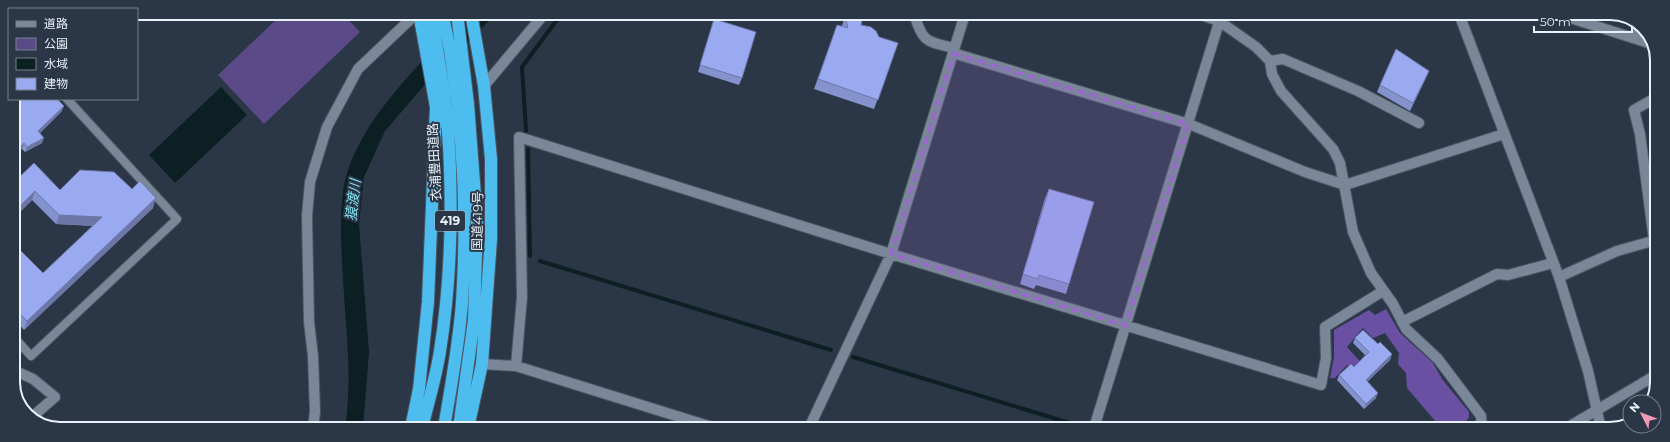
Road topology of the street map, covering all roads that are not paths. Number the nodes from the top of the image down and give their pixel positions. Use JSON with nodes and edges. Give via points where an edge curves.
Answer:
{"nodes":[{"id":1,"x":410,"y":20,"type":"edge"},
{"id":2,"x":420,"y":20,"type":"edge"},
{"id":3,"x":432,"y":20,"type":"edge"},
{"id":4,"x":443,"y":20,"type":"edge"},
{"id":5,"x":458,"y":20,"type":"edge"},
{"id":6,"x":472,"y":20,"type":"edge"},
{"id":7,"x":540,"y":20,"type":"edge"},
{"id":8,"x":916,"y":20,"type":"edge"},
{"id":9,"x":963,"y":20,"type":"edge"},
{"id":10,"x":1219,"y":20,"type":"edge"},
{"id":11,"x":1224,"y":20,"type":"edge"},
{"id":12,"x":1461,"y":20,"type":"edge"},
{"id":13,"x":1577,"y":20,"type":"edge"},
{"id":14,"x":1639,"y":33,"type":"edge"},
{"id":15,"x":1633,"y":38,"type":"junction"},
{"id":16,"x":1646,"y":42,"type":"edge"},
{"id":17,"x":954,"y":51,"type":"junction"},
{"id":18,"x":1270,"y":61,"type":"junction"},
{"id":19,"x":484,"y":86,"type":"junction"},
{"id":20,"x":68,"y":100,"type":"edge"},
{"id":21,"x":1650,"y":101,"type":"edge"},
{"id":22,"x":1419,"y":123,"type":"dead end"},
{"id":23,"x":1189,"y":124,"type":"junction"},
{"id":24,"x":1504,"y":134,"type":"junction"},
{"id":25,"x":1345,"y":185,"type":"junction"},
{"id":26,"x":1650,"y":205,"type":"edge"},
{"id":27,"x":1650,"y":242,"type":"edge"},
{"id":28,"x":891,"y":254,"type":"junction"},
{"id":29,"x":1553,"y":263,"type":"junction"},
{"id":30,"x":1559,"y":277,"type":"junction"},
{"id":31,"x":1383,"y":291,"type":"junction"},
{"id":32,"x":1402,"y":322,"type":"junction"},
{"id":33,"x":1126,"y":326,"type":"junction"},
{"id":34,"x":20,"y":344,"type":"edge"},
{"id":35,"x":482,"y":364,"type":"junction"},
{"id":36,"x":516,"y":366,"type":"junction"},
{"id":37,"x":20,"y":373,"type":"edge"},
{"id":38,"x":1650,"y":378,"type":"edge"},
{"id":39,"x":1597,"y":409,"type":"junction"},
{"id":40,"x":36,"y":413,"type":"edge"},
{"id":41,"x":314,"y":422,"type":"edge"},
{"id":42,"x":412,"y":422,"type":"edge"},
{"id":43,"x":423,"y":422,"type":"edge"},
{"id":44,"x":445,"y":422,"type":"edge"},
{"id":45,"x":460,"y":422,"type":"edge"},
{"id":46,"x":469,"y":422,"type":"edge"},
{"id":47,"x":696,"y":422,"type":"edge"},
{"id":48,"x":812,"y":422,"type":"edge"},
{"id":49,"x":1096,"y":422,"type":"edge"},
{"id":50,"x":1481,"y":422,"type":"edge"},
{"id":51,"x":1576,"y":422,"type":"edge"},
{"id":52,"x":1600,"y":422,"type":"edge"}],
"edges":[{"from":1,"to":41,"type":"street","via":[[358,69],[327,127],[310,182],[307,216]]},
{"from":2,"to":42,"type":"highway","number":"419","via":[[436,107],[428,302],[419,389]]},
{"from":3,"to":43,"type":"highway","name":"衣浦豊田道路","number":"419","via":[[443,85],[450,169],[450,232],[440,352]]},
{"from":4,"to":44,"type":"highway","name":"衣浦豊田道路","number":"419","via":[[459,123],[463,203],[462,303]]},
{"from":5,"to":45,"type":"highway","number":"419","via":[[468,104],[477,222],[474,320]]},
{"from":6,"to":19,"type":"highway","name":"国道419号"},
{"from":7,"to":19,"type":"street"},
{"from":8,"to":17,"type":"street","via":[[920,32],[928,42]]},
{"from":9,"to":17,"type":"street"},
{"from":10,"to":23,"type":"street"},
{"from":11,"to":18,"type":"street"},
{"from":12,"to":24,"type":"street"},
{"from":13,"to":15,"type":"street"},
{"from":14,"to":15,"type":"street"},
{"from":15,"to":16,"type":"street"},
{"from":17,"to":23,"type":"street"},
{"from":17,"to":28,"type":"street"},
{"from":18,"to":22,"type":"street","via":[[1283,59],[1358,91]]},
{"from":18,"to":25,"type":"street","via":[[1272,74],[1281,90],[1333,149],[1340,163]]},
{"from":19,"to":35,"type":"highway","name":"国道419号","via":[[491,159],[491,239]]},
{"from":20,"to":34,"type":"lane","via":[[177,219],[31,356]]},
{"from":21,"to":26,"type":"street","via":[[1634,110]]},
{"from":23,"to":25,"type":"street","via":[[1305,172]]},
{"from":23,"to":33,"type":"street"},
{"from":24,"to":25,"type":"street"},
{"from":24,"to":29,"type":"street"},
{"from":25,"to":31,"type":"street","via":[[1353,232],[1371,273]]},
{"from":27,"to":30,"type":"street","via":[[1617,252]]},
{"from":28,"to":33,"type":"street"},
{"from":28,"to":36,"type":"street","via":[[519,137],[522,297]]},
{"from":28,"to":48,"type":"street"},
{"from":29,"to":30,"type":"street"},
{"from":29,"to":32,"type":"street","via":[[1508,275],[1497,274]]},
{"from":30,"to":39,"type":"street","via":[[1575,323]]},
{"from":31,"to":32,"type":"street"},
{"from":31,"to":33,"type":"street","via":[[1325,327],[1326,358],[1321,385]]},
{"from":32,"to":50,"type":"street","via":[[1406,329],[1438,359],[1481,416]]},
{"from":33,"to":49,"type":"street"},
{"from":35,"to":36,"type":"street"},
{"from":35,"to":46,"type":"highway","name":"国道419号"},
{"from":36,"to":47,"type":"street"},
{"from":37,"to":40,"type":"street","via":[[33,379],[55,396]]},
{"from":38,"to":39,"type":"street"},
{"from":39,"to":51,"type":"street"},
{"from":39,"to":52,"type":"street"}]}
